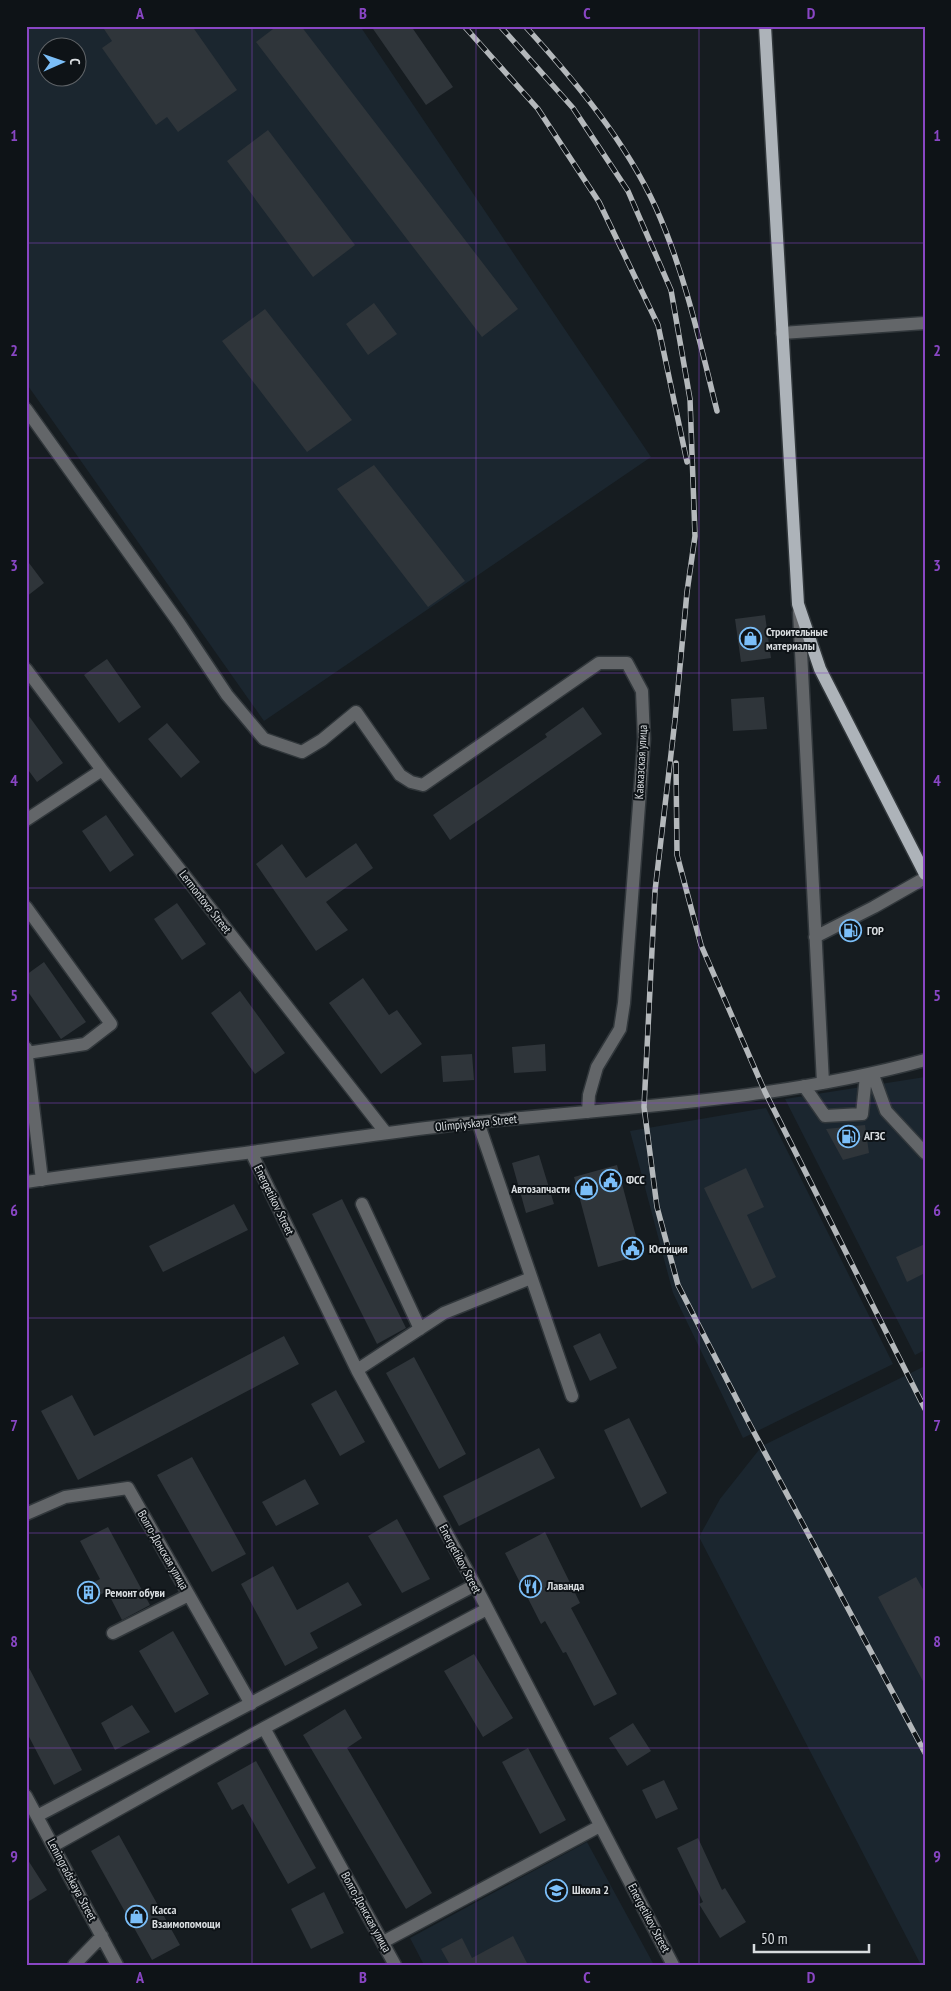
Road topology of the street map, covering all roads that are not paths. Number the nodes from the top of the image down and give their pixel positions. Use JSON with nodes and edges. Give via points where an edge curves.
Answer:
{"nodes":[{"id":1,"x":765,"y":26,"type":"edge"},
{"id":2,"x":925,"y":323,"type":"edge"},
{"id":3,"x":782,"y":333,"type":"junction"},
{"id":4,"x":26,"y":409,"type":"edge"},
{"id":5,"x":798,"y":604,"type":"junction"},
{"id":6,"x":26,"y":670,"type":"edge"},
{"id":7,"x":102,"y":770,"type":"junction"},
{"id":8,"x":26,"y":820,"type":"edge"},
{"id":9,"x":925,"y":876,"type":"edge"},
{"id":10,"x":26,"y":907,"type":"edge"},
{"id":11,"x":815,"y":937,"type":"junction"},
{"id":12,"x":27,"y":1050,"type":"edge"},
{"id":13,"x":925,"y":1060,"type":"edge"},
{"id":14,"x":869,"y":1075,"type":"junction"},
{"id":15,"x":823,"y":1083,"type":"junction"},
{"id":16,"x":804,"y":1086,"type":"junction"},
{"id":17,"x":588,"y":1112,"type":"junction"},
{"id":18,"x":478,"y":1122,"type":"junction"},
{"id":19,"x":386,"y":1133,"type":"junction"},
{"id":20,"x":251,"y":1152,"type":"junction"},
{"id":21,"x":925,"y":1153,"type":"edge"},
{"id":22,"x":42,"y":1180,"type":"junction"},
{"id":23,"x":26,"y":1182,"type":"edge"},
{"id":24,"x":362,"y":1204,"type":"dead end"},
{"id":25,"x":531,"y":1278,"type":"junction"},
{"id":26,"x":420,"y":1329,"type":"junction"},
{"id":27,"x":357,"y":1370,"type":"junction"},
{"id":28,"x":572,"y":1396,"type":"dead end"},
{"id":29,"x":26,"y":1514,"type":"edge"},
{"id":30,"x":475,"y":1585,"type":"junction"},
{"id":31,"x":188,"y":1594,"type":"junction"},
{"id":32,"x":487,"y":1608,"type":"junction"},
{"id":33,"x":113,"y":1633,"type":"dead end"},
{"id":34,"x":251,"y":1704,"type":"junction"},
{"id":35,"x":264,"y":1728,"type":"junction"},
{"id":36,"x":26,"y":1796,"type":"edge"},
{"id":37,"x":37,"y":1816,"type":"junction"},
{"id":38,"x":600,"y":1826,"type":"junction"},
{"id":39,"x":53,"y":1846,"type":"junction"},
{"id":40,"x":102,"y":1936,"type":"junction"},
{"id":41,"x":383,"y":1942,"type":"junction"},
{"id":42,"x":74,"y":1965,"type":"edge"},
{"id":43,"x":117,"y":1965,"type":"edge"},
{"id":44,"x":395,"y":1965,"type":"edge"},
{"id":45,"x":673,"y":1965,"type":"edge"}],
"edges":[{"from":1,"to":3,"type":"main road"},
{"from":2,"to":3,"type":"street"},
{"from":3,"to":5,"type":"main road"},
{"from":4,"to":17,"type":"street","name":"Кавказская улица","via":[[227,694],[264,738],[302,752],[356,712],[400,775],[423,785],[599,663],[627,663],[642,691],[644,739],[624,1002],[620,1029],[597,1067]]},
{"from":5,"to":9,"type":"main road","via":[[820,669]]},
{"from":5,"to":11,"type":"street"},
{"from":6,"to":7,"type":"street","name":"Lermontova Street"},
{"from":7,"to":8,"type":"street"},
{"from":7,"to":19,"type":"street","name":"Lermontova Street"},
{"from":9,"to":11,"type":"street"},
{"from":10,"to":12,"type":"street","via":[[111,1024],[85,1044]]},
{"from":11,"to":15,"type":"street"},
{"from":12,"to":22,"type":"street"},
{"from":13,"to":14,"type":"street","name":"Olimpiyskaya Street"},
{"from":14,"to":15,"type":"street","name":"Olimpiyskaya Street"},
{"from":14,"to":16,"type":"street","via":[[862,1114],[825,1116]]},
{"from":14,"to":21,"type":"street","via":[[886,1111]]},
{"from":15,"to":16,"type":"street","name":"Olimpiyskaya Street"},
{"from":16,"to":17,"type":"street","name":"Olimpiyskaya Street","via":[[644,1108]]},
{"from":17,"to":18,"type":"street","name":"Olimpiyskaya Street"},
{"from":18,"to":19,"type":"street","name":"Olimpiyskaya Street"},
{"from":18,"to":25,"type":"street"},
{"from":19,"to":20,"type":"street","name":"Olimpiyskaya Street"},
{"from":20,"to":22,"type":"street","name":"Olimpiyskaya Street"},
{"from":20,"to":27,"type":"street","name":"Energetikov Street"},
{"from":22,"to":23,"type":"street","name":"Olimpiyskaya Street"},
{"from":24,"to":26,"type":"street"},
{"from":25,"to":26,"type":"street","via":[[444,1313]]},
{"from":25,"to":28,"type":"street"},
{"from":26,"to":27,"type":"street"},
{"from":27,"to":30,"type":"street","name":"Energetikov Street"},
{"from":29,"to":31,"type":"street","name":"Волго-Донская улица","via":[[65,1497],[128,1488]]},
{"from":30,"to":32,"type":"street","name":"Energetikov Street"},
{"from":30,"to":34,"type":"street"},
{"from":31,"to":33,"type":"street"},
{"from":31,"to":34,"type":"street","name":"Волго-Донская улица"},
{"from":32,"to":35,"type":"street"},
{"from":32,"to":38,"type":"street","name":"Energetikov Street"},
{"from":34,"to":37,"type":"street"},
{"from":35,"to":39,"type":"street"},
{"from":35,"to":41,"type":"street","name":"Волго-Донская улица"},
{"from":36,"to":37,"type":"street","name":"Leningradskaya Street"},
{"from":37,"to":39,"type":"street","name":"Leningradskaya Street"},
{"from":38,"to":41,"type":"street"},
{"from":38,"to":45,"type":"street","name":"Energetikov Street"},
{"from":39,"to":40,"type":"street","name":"Leningradskaya Street"},
{"from":40,"to":42,"type":"street"},
{"from":40,"to":43,"type":"street","name":"Leningradskaya Street"},
{"from":41,"to":44,"type":"street","name":"Волго-Донская улица"}]}
